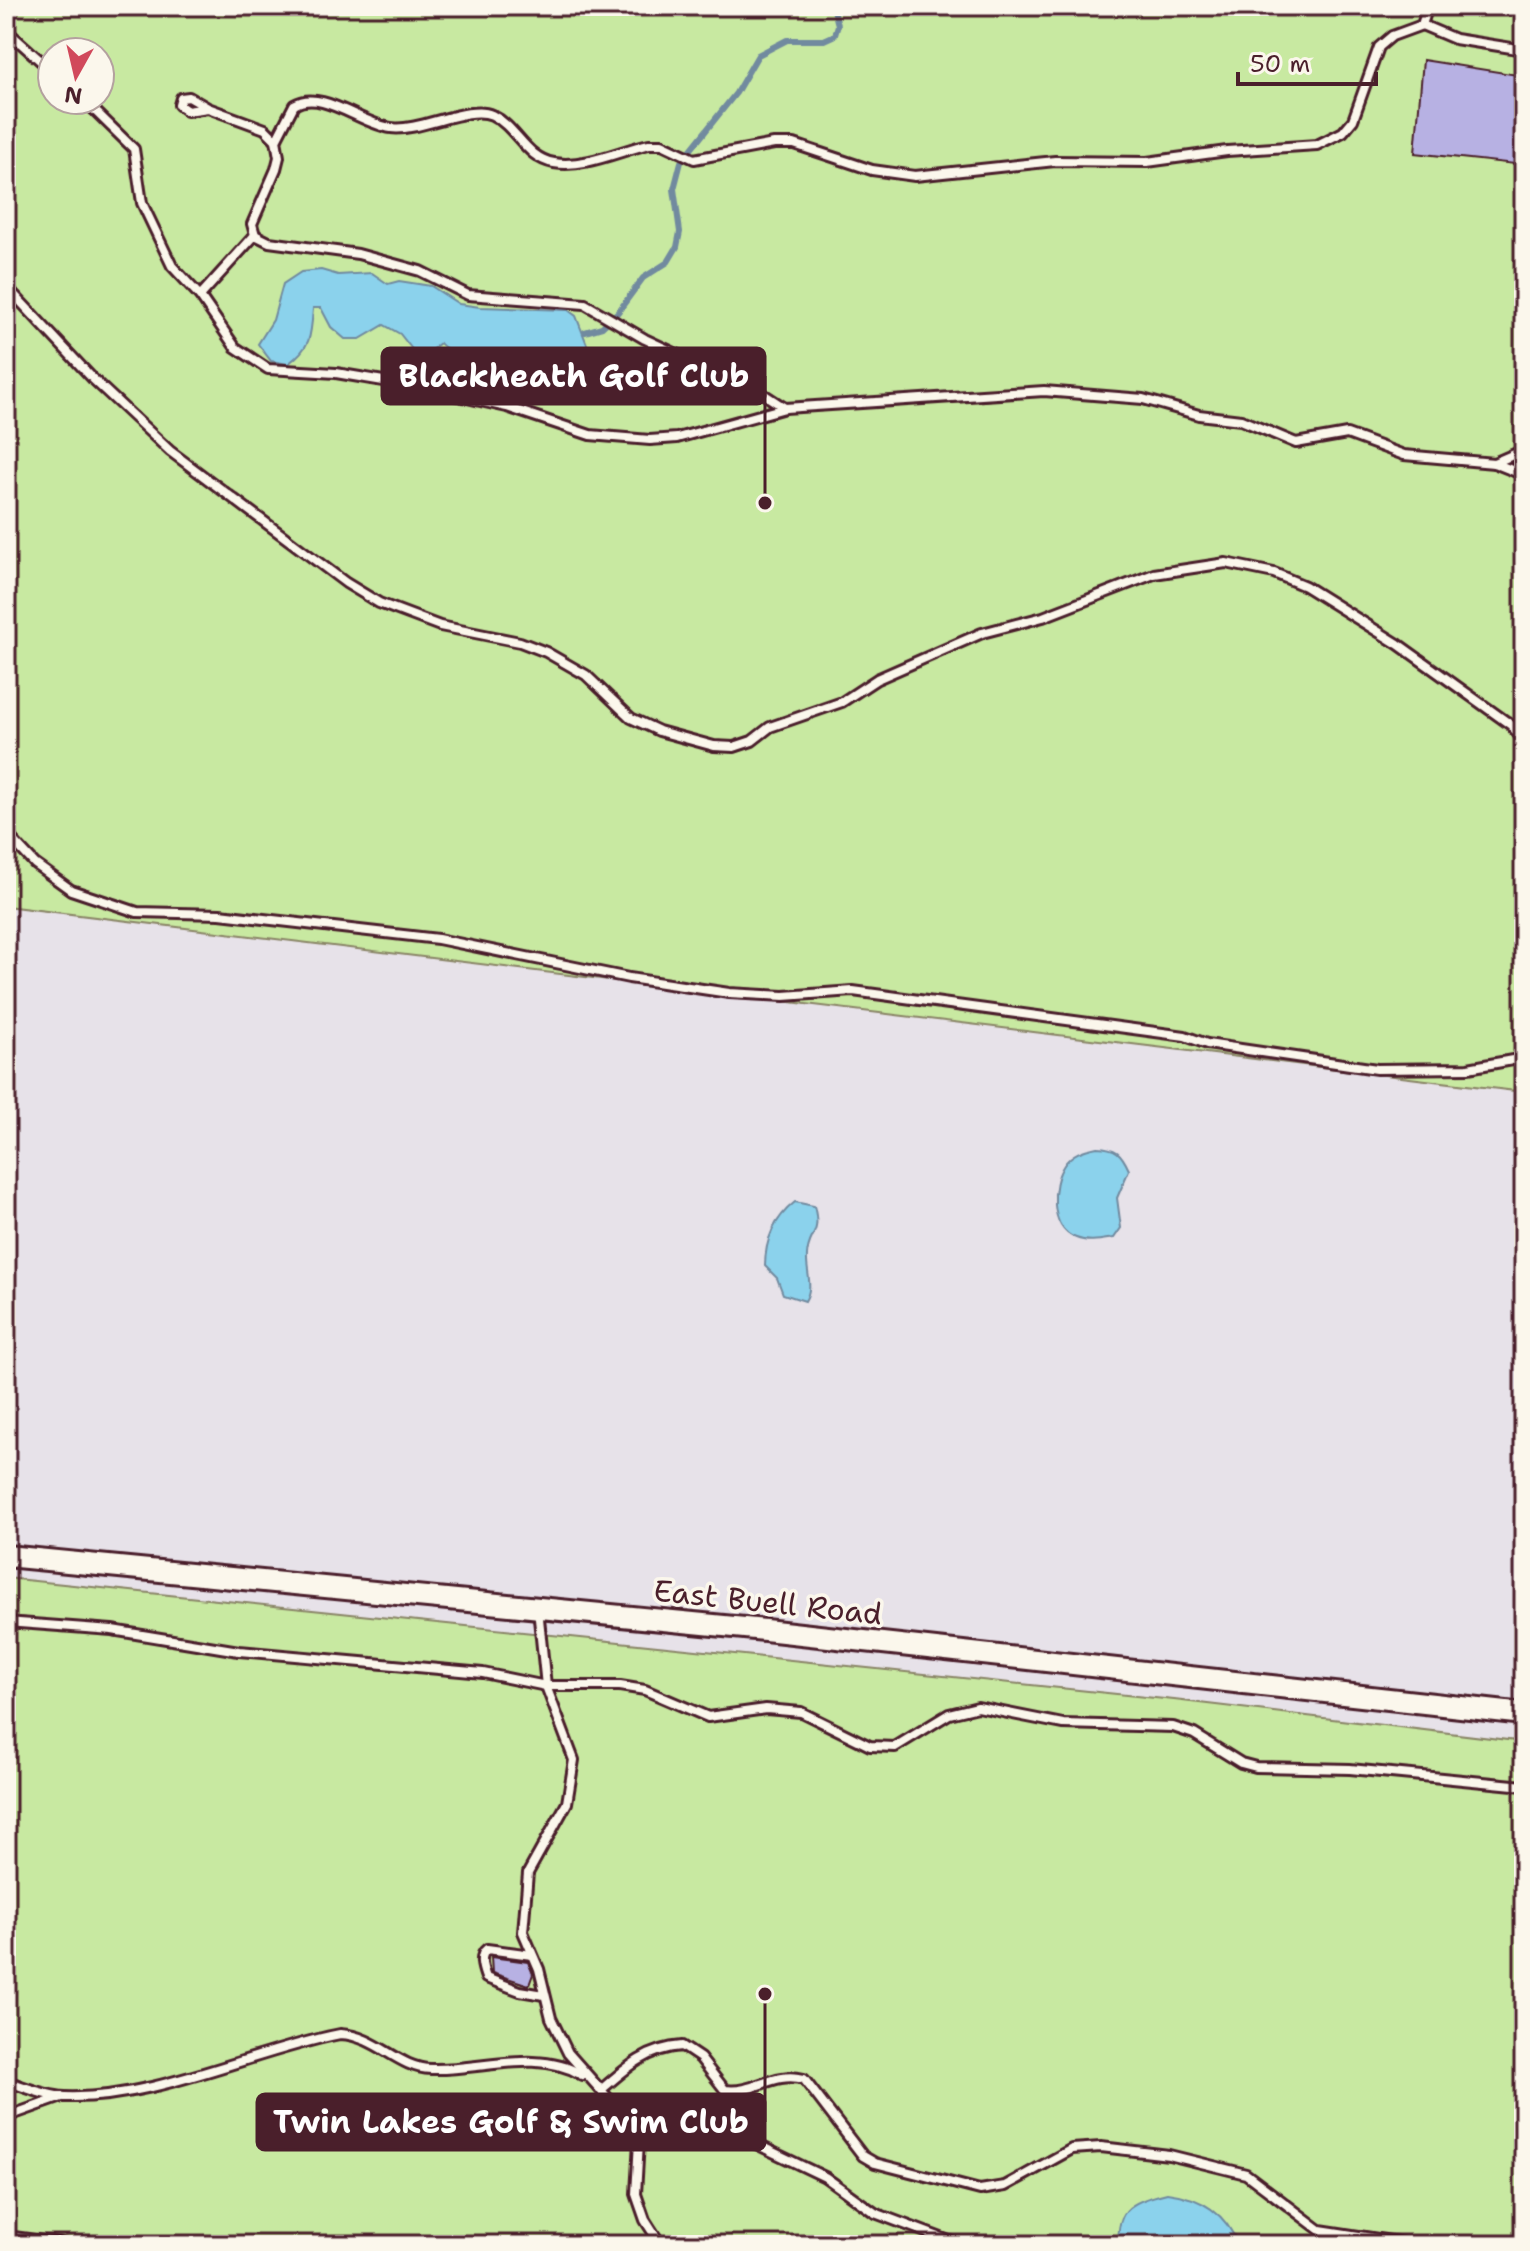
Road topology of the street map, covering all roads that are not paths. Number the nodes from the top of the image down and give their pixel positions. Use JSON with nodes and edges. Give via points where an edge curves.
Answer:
{"nodes":[{"id":1,"x":1428,"y":6,"type":"edge"},
{"id":2,"x":1422,"y":25,"type":"junction"},
{"id":3,"x":6,"y":30,"type":"edge"},
{"id":4,"x":1524,"y":50,"type":"edge"},
{"id":5,"x":36,"y":57,"type":"edge"},
{"id":6,"x":208,"y":108,"type":"dead end"},
{"id":7,"x":100,"y":116,"type":"edge"},
{"id":8,"x":276,"y":140,"type":"junction"},
{"id":9,"x":255,"y":235,"type":"junction"},
{"id":10,"x":6,"y":286,"type":"edge"},
{"id":11,"x":200,"y":296,"type":"junction"},
{"id":12,"x":785,"y":408,"type":"junction"},
{"id":13,"x":1524,"y":450,"type":"edge"},
{"id":14,"x":1494,"y":463,"type":"junction"},
{"id":15,"x":1524,"y":475,"type":"edge"},
{"id":16,"x":1524,"y":741,"type":"edge"},
{"id":17,"x":6,"y":833,"type":"edge"},
{"id":18,"x":1524,"y":1058,"type":"edge"},
{"id":19,"x":6,"y":1556,"type":"edge"},
{"id":20,"x":538,"y":1608,"type":"junction"},
{"id":21,"x":6,"y":1622,"type":"edge"},
{"id":22,"x":546,"y":1686,"type":"junction"},
{"id":23,"x":1524,"y":1714,"type":"edge"},
{"id":24,"x":1524,"y":1786,"type":"edge"},
{"id":25,"x":532,"y":1955,"type":"junction"},
{"id":26,"x":544,"y":1995,"type":"junction"},
{"id":27,"x":586,"y":2078,"type":"junction"},
{"id":28,"x":6,"y":2081,"type":"edge"},
{"id":29,"x":601,"y":2090,"type":"junction"},
{"id":30,"x":63,"y":2097,"type":"junction"},
{"id":31,"x":6,"y":2117,"type":"edge"},
{"id":32,"x":629,"y":2122,"type":"junction"},
{"id":33,"x":6,"y":2236,"type":"edge"},
{"id":34,"x":74,"y":2245,"type":"edge"},
{"id":35,"x":661,"y":2245,"type":"edge"},
{"id":36,"x":960,"y":2245,"type":"edge"},
{"id":37,"x":1417,"y":2245,"type":"edge"}],
"edges":[{"from":1,"to":2,"type":"lane"},
{"from":2,"to":4,"type":"lane","via":[[1455,39]]},
{"from":2,"to":8,"type":"lane","via":[[1379,47],[1353,120],[1317,145],[1147,162],[1055,161],[915,176],[872,170],[794,144],[694,159],[662,144],[649,144],[582,162],[552,163],[535,156],[491,114],[393,129],[314,99],[294,105]]},
{"from":3,"to":5,"type":"lane"},
{"from":6,"to":8,"type":"lane","via":[[265,129]]},
{"from":7,"to":11,"type":"lane","via":[[134,149],[147,217],[172,266]]},
{"from":8,"to":9,"type":"lane","via":[[279,157],[252,224]]},
{"from":9,"to":11,"type":"lane"},
{"from":9,"to":12,"type":"lane","via":[[420,271],[468,295],[585,304]]},
{"from":10,"to":16,"type":"lane","via":[[170,451],[346,583],[379,603],[440,626],[546,652],[586,675],[631,718],[659,731],[734,747],[770,727],[842,702],[877,679],[982,633],[1043,617],[1154,574],[1226,563],[1305,586],[1398,644],[1511,725]]},
{"from":11,"to":12,"type":"lane","via":[[235,347],[268,369],[336,373],[465,396],[590,435],[677,438]]},
{"from":12,"to":14,"type":"lane","via":[[1044,391],[1143,399],[1241,420],[1296,443],[1347,434],[1404,455]]},
{"from":13,"to":14,"type":"lane"},
{"from":14,"to":15,"type":"lane"},
{"from":17,"to":18,"type":"lane","via":[[35,864],[71,890],[137,912],[220,914],[468,943],[629,978],[729,993],[853,991],[936,1001],[1377,1069],[1468,1068]]},
{"from":19,"to":20,"type":"street","name":"East Buell Road"},
{"from":20,"to":22,"type":"lane"},
{"from":20,"to":23,"type":"street","name":"East Buell Road"},
{"from":21,"to":22,"type":"lane","via":[[112,1630],[239,1651],[483,1673]]},
{"from":22,"to":24,"type":"lane","via":[[634,1688],[708,1717],[766,1709],[801,1712],[843,1735],[885,1748],[958,1710],[986,1708],[1063,1724],[1173,1727],[1256,1767],[1350,1769]]},
{"from":22,"to":25,"type":"lane","via":[[574,1760],[567,1803],[528,1873],[523,1932]]},
{"from":25,"to":26,"type":"lane"},
{"from":25,"to":26,"type":"lane","via":[[487,1949],[483,1969],[486,1978],[500,1984]]},
{"from":26,"to":27,"type":"lane","via":[[558,2034]]},
{"from":27,"to":29,"type":"lane"},
{"from":27,"to":30,"type":"lane","via":[[569,2067],[545,2063],[421,2068],[367,2039],[340,2034],[157,2084]]},
{"from":28,"to":30,"type":"lane"},
{"from":29,"to":32,"type":"lane"},
{"from":29,"to":37,"type":"lane","via":[[636,2061],[682,2046],[700,2058],[725,2090],[744,2090],[783,2075],[804,2079],[863,2156],[962,2188],[996,2189],[1084,2147],[1169,2155],[1246,2174],[1320,2230]]},
{"from":30,"to":31,"type":"lane"},
{"from":32,"to":35,"type":"lane","via":[[639,2141],[635,2180],[640,2206]]},
{"from":32,"to":36,"type":"lane","via":[[682,2126],[752,2142],[825,2177],[875,2213]]},
{"from":33,"to":34,"type":"lane"}]}
